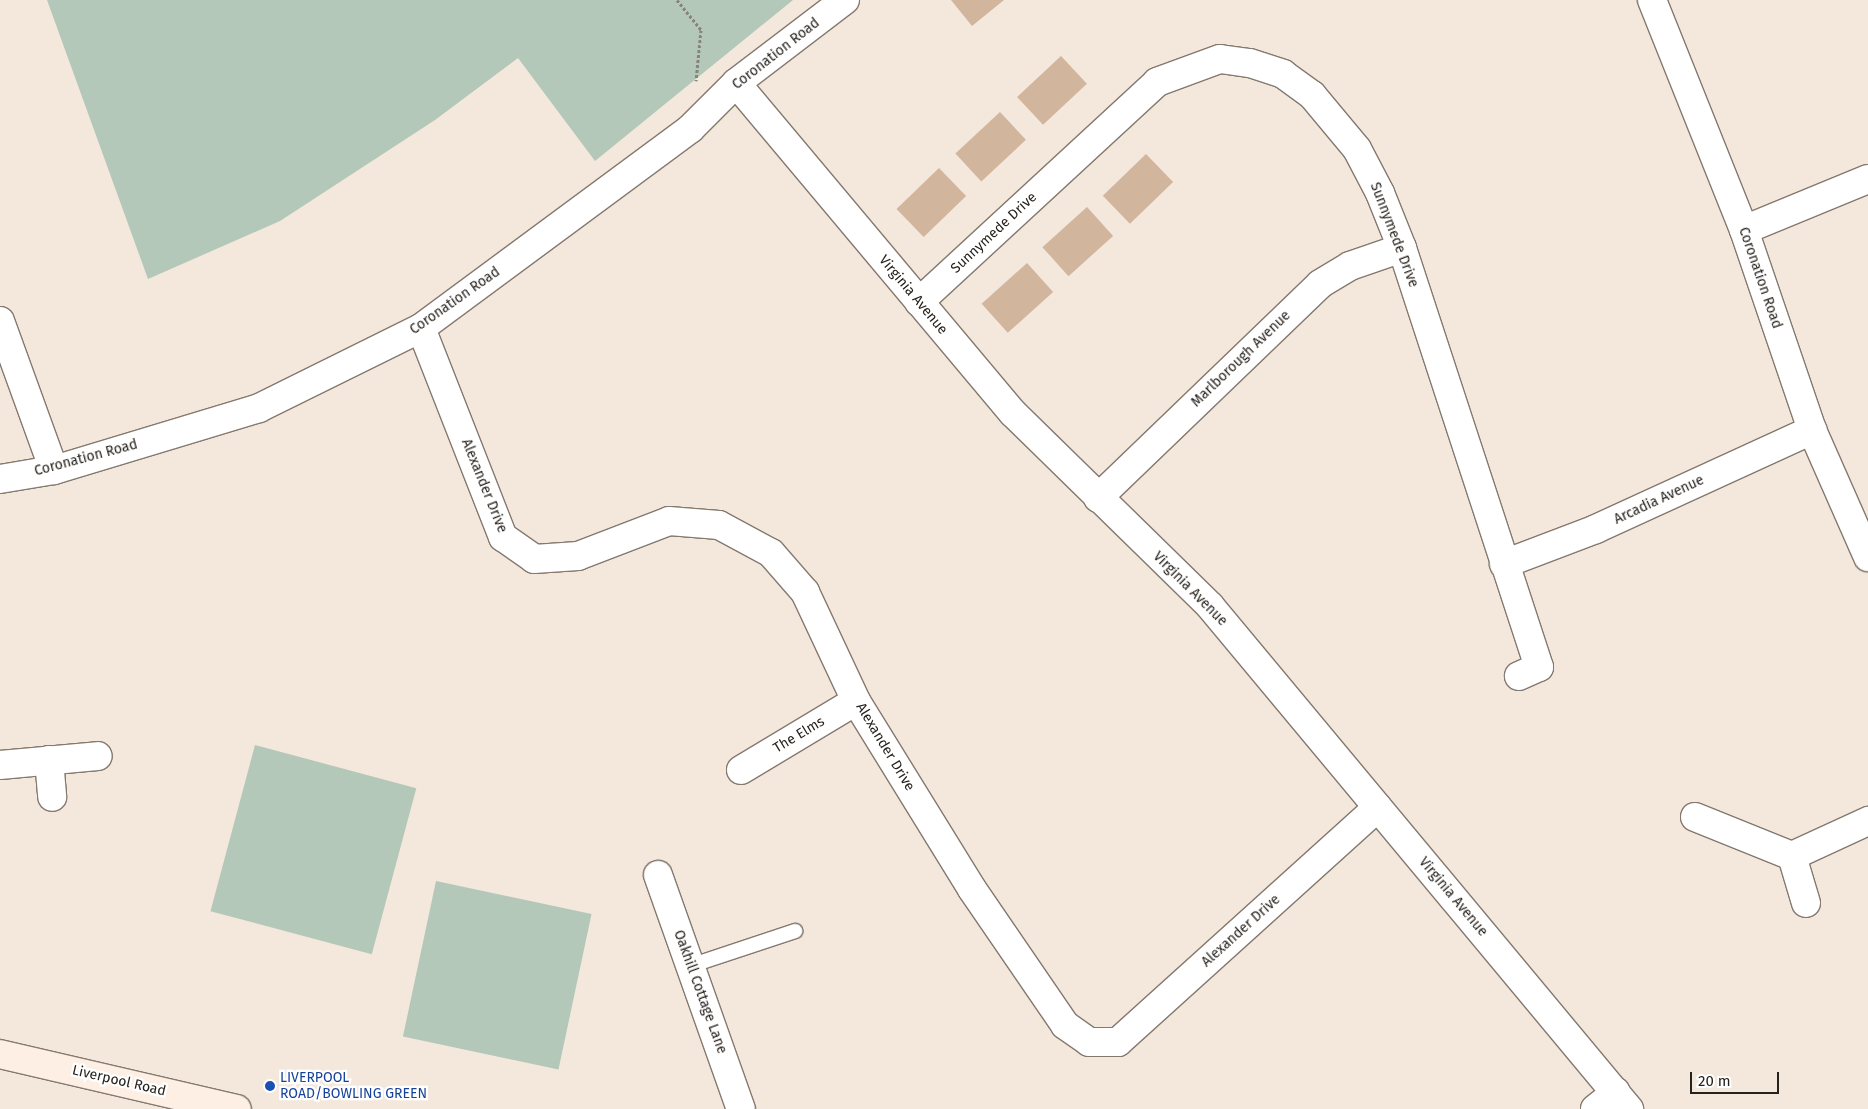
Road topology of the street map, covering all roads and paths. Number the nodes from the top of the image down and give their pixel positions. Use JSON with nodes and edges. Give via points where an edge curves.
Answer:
{"nodes":[{"id":1,"x":677,"y":0,"type":"edge"},
{"id":2,"x":846,"y":0,"type":"edge"},
{"id":3,"x":1652,"y":0,"type":"edge"},
{"id":4,"x":736,"y":83,"type":"junction"},
{"id":5,"x":690,"y":129,"type":"junction"},
{"id":6,"x":1868,"y":179,"type":"edge"},
{"id":7,"x":1744,"y":230,"type":"junction"},
{"id":8,"x":1402,"y":248,"type":"junction"},
{"id":9,"x":919,"y":302,"type":"junction"},
{"id":10,"x":0,"y":321,"type":"edge"},
{"id":11,"x":421,"y":328,"type":"junction"},
{"id":12,"x":1812,"y":430,"type":"junction"},
{"id":13,"x":54,"y":470,"type":"junction"},
{"id":14,"x":0,"y":479,"type":"edge"},
{"id":15,"x":1098,"y":498,"type":"junction"},
{"id":16,"x":1868,"y":557,"type":"edge"},
{"id":17,"x":1504,"y":564,"type":"junction"},
{"id":18,"x":1520,"y":676,"type":"dead end"},
{"id":19,"x":856,"y":700,"type":"junction"},
{"id":20,"x":98,"y":756,"type":"dead end"},
{"id":21,"x":49,"y":760,"type":"junction"},
{"id":22,"x":0,"y":765,"type":"edge"},
{"id":23,"x":741,"y":770,"type":"dead end"},
{"id":24,"x":52,"y":797,"type":"dead end"},
{"id":25,"x":1378,"y":807,"type":"junction"},
{"id":26,"x":1695,"y":817,"type":"dead end"},
{"id":27,"x":1868,"y":821,"type":"edge"},
{"id":28,"x":1792,"y":856,"type":"junction"},
{"id":29,"x":658,"y":875,"type":"dead end"},
{"id":30,"x":1806,"y":903,"type":"dead end"},
{"id":31,"x":795,"y":931,"type":"dead end"},
{"id":32,"x":690,"y":966,"type":"junction"},
{"id":33,"x":0,"y":1054,"type":"edge"},
{"id":34,"x":1622,"y":1100,"type":"edge"},
{"id":35,"x":237,"y":1109,"type":"edge"},
{"id":36,"x":741,"y":1109,"type":"edge"},
{"id":37,"x":1595,"y":1109,"type":"edge"}],
"edges":[{"from":1,"to":5,"type":"path","via":[[701,30]]},
{"from":2,"to":4,"type":"street","name":"Coronation Road"},
{"from":3,"to":7,"type":"street","name":"Coronation Road"},
{"from":4,"to":5,"type":"street","name":"Coronation Road"},
{"from":4,"to":9,"type":"street","name":"Virginia Avenue"},
{"from":5,"to":11,"type":"street","name":"Coronation Road"},
{"from":6,"to":7,"type":"street"},
{"from":7,"to":12,"type":"street","name":"Coronation Road"},
{"from":8,"to":9,"type":"street","name":"Sunnymede Drive","via":[[1380,193],[1357,149],[1312,95],[1283,74],[1250,63],[1220,59],[1157,82]]},
{"from":8,"to":15,"type":"street","name":"Marlborough Avenue","via":[[1350,266],[1320,284]]},
{"from":8,"to":17,"type":"street","name":"Sunnymede Drive"},
{"from":9,"to":15,"type":"street","name":"Virginia Avenue","via":[[1013,413]]},
{"from":10,"to":13,"type":"street"},
{"from":11,"to":13,"type":"street","name":"Coronation Road","via":[[259,408]]},
{"from":11,"to":19,"type":"street","name":"Alexander Drive","via":[[503,537],[534,559],[578,556],[668,521],[719,525],[771,553],[805,592]]},
{"from":12,"to":16,"type":"street","name":"Coronation Road"},
{"from":12,"to":17,"type":"street","name":"Arcadia Avenue","via":[[1596,529]]},
{"from":13,"to":14,"type":"street","name":"Coronation Road"},
{"from":15,"to":25,"type":"street","name":"Virginia Avenue","via":[[1210,606]]},
{"from":17,"to":18,"type":"street","name":"Sunnymede Drive","via":[[1539,667]]},
{"from":19,"to":23,"type":"street","name":"The Elms"},
{"from":19,"to":25,"type":"street","name":"Alexander Drive","via":[[972,889],[1065,1025],[1089,1042],[1118,1042]]},
{"from":20,"to":21,"type":"street"},
{"from":21,"to":22,"type":"street"},
{"from":21,"to":24,"type":"street"},
{"from":25,"to":34,"type":"street","name":"Virginia Avenue"},
{"from":26,"to":28,"type":"street"},
{"from":27,"to":28,"type":"street"},
{"from":28,"to":30,"type":"street"},
{"from":29,"to":32,"type":"street","name":"Oakhill Cottage Lane"},
{"from":31,"to":32,"type":"lane"},
{"from":32,"to":36,"type":"street","name":"Oakhill Cottage Lane"},
{"from":33,"to":35,"type":"main road","name":"Liverpool Road"},
{"from":34,"to":37,"type":"street"}]}
